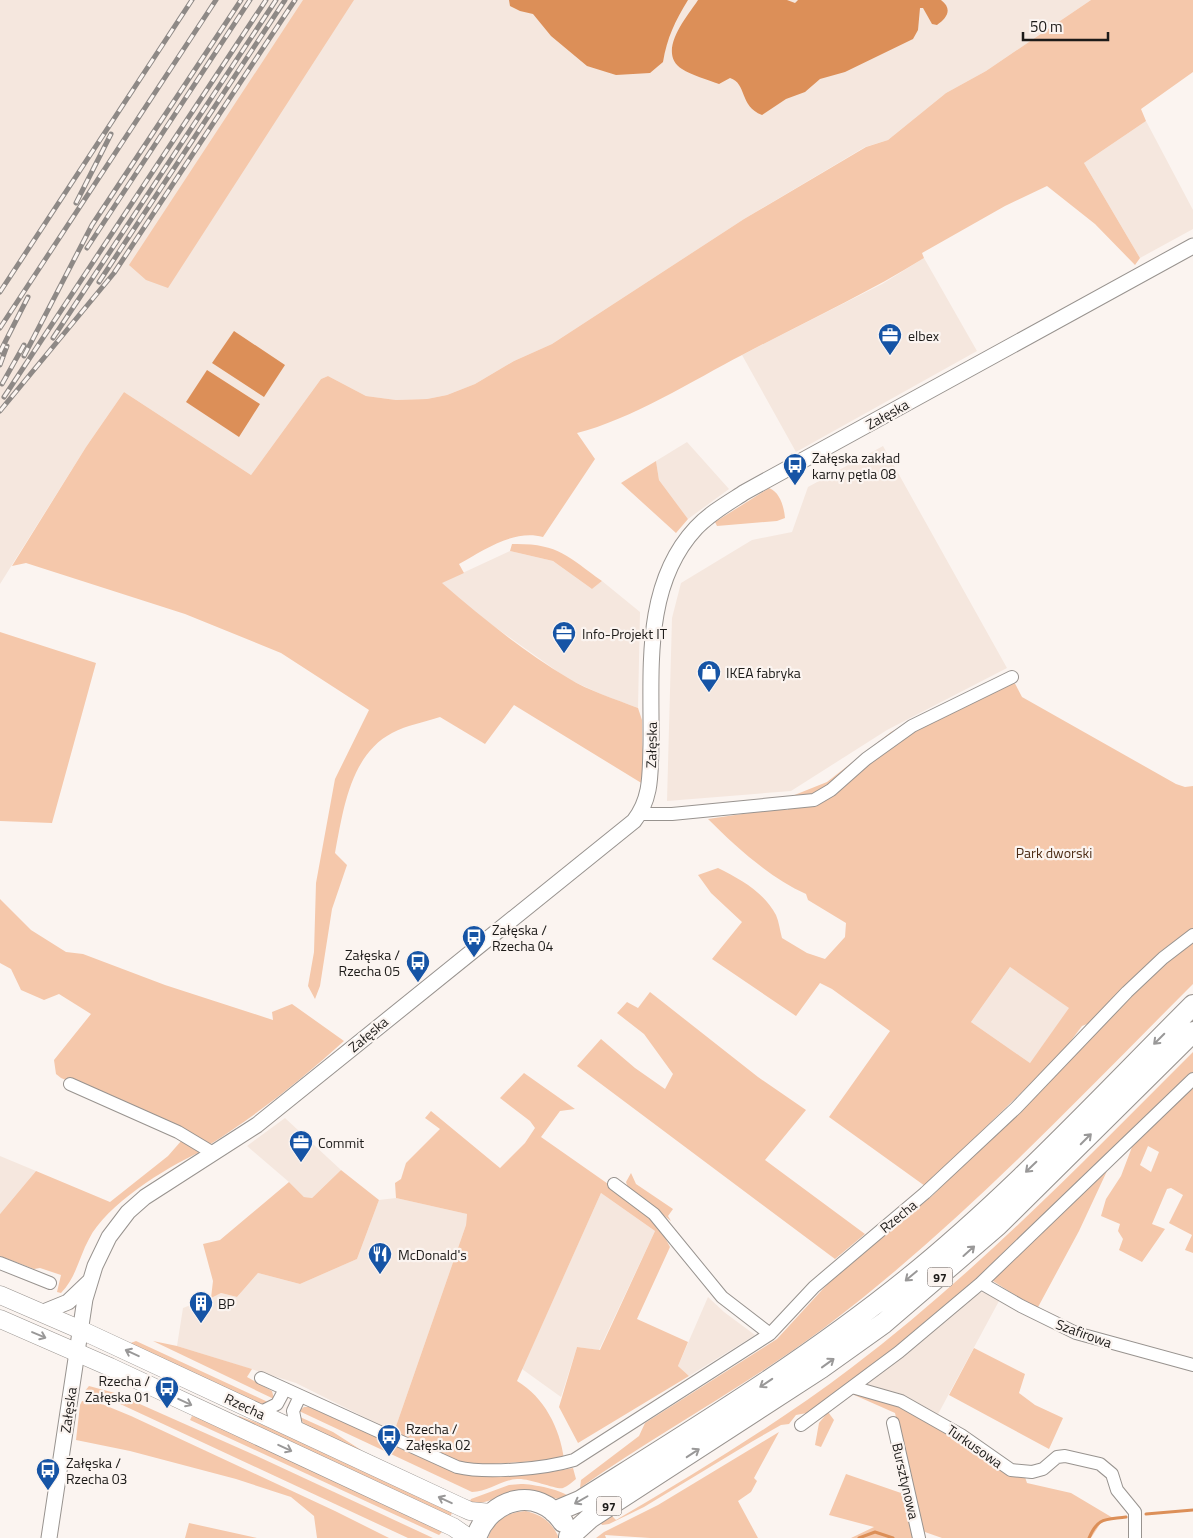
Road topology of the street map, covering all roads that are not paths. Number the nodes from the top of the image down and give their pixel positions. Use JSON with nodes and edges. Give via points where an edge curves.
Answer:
{"nodes":[{"id":1,"x":1193,"y":246,"type":"edge"},
{"id":2,"x":1012,"y":677,"type":"dead end"},
{"id":3,"x":639,"y":814,"type":"junction"},
{"id":4,"x":1193,"y":934,"type":"edge"},
{"id":5,"x":1193,"y":1005,"type":"edge"},
{"id":6,"x":1193,"y":1032,"type":"edge"},
{"id":7,"x":1193,"y":1079,"type":"edge"},
{"id":8,"x":70,"y":1084,"type":"dead end"},
{"id":9,"x":213,"y":1153,"type":"junction"},
{"id":10,"x":614,"y":1184,"type":"dead end"},
{"id":11,"x":0,"y":1263,"type":"edge"},
{"id":12,"x":90,"y":1281,"type":"junction"},
{"id":13,"x":50,"y":1283,"type":"dead end"},
{"id":14,"x":981,"y":1283,"type":"junction"},
{"id":15,"x":0,"y":1295,"type":"edge"},
{"id":16,"x":41,"y":1313,"type":"junction"},
{"id":17,"x":0,"y":1319,"type":"edge"},
{"id":18,"x":81,"y":1330,"type":"junction"},
{"id":19,"x":770,"y":1334,"type":"junction"},
{"id":20,"x":77,"y":1352,"type":"junction"},
{"id":21,"x":1193,"y":1365,"type":"edge"},
{"id":22,"x":261,"y":1378,"type":"dead end"},
{"id":23,"x":852,"y":1387,"type":"junction"},
{"id":24,"x":284,"y":1389,"type":"junction"},
{"id":25,"x":300,"y":1396,"type":"junction"},
{"id":26,"x":259,"y":1413,"type":"junction"},
{"id":27,"x":893,"y":1423,"type":"dead end"},
{"id":28,"x":801,"y":1425,"type":"dead end"},
{"id":29,"x":297,"y":1431,"type":"junction"},
{"id":30,"x":491,"y":1512,"type":"junction"},
{"id":31,"x":554,"y":1512,"type":"junction"},
{"id":32,"x":569,"y":1537,"type":"edge"},
{"id":33,"x":49,"y":1538,"type":"edge"},
{"id":34,"x":469,"y":1538,"type":"edge"},
{"id":35,"x":476,"y":1538,"type":"edge"},
{"id":36,"x":919,"y":1538,"type":"edge"},
{"id":37,"x":1136,"y":1538,"type":"edge"}],
"edges":[{"from":1,"to":3,"type":"street","name":"Załęska","via":[[745,492],[697,528],[673,560],[659,599],[652,654],[650,782]]},
{"from":2,"to":3,"type":"street","via":[[912,726],[814,800],[672,814]]},
{"from":3,"to":9,"type":"street","name":"Załęska","via":[[296,1094],[257,1125]]},
{"from":4,"to":19,"type":"street","name":"Rzecha","via":[[1127,992],[1009,1114],[925,1193],[814,1287]]},
{"from":5,"to":31,"type":"main road","number":"97","one_way":true,"via":[[1030,1168],[907,1280],[814,1350],[727,1409],[580,1501]]},
{"from":32,"to":6,"type":"main road","number":"97","one_way":true,"via":[[590,1518],[821,1368],[884,1323],[997,1226]]},
{"from":7,"to":14,"type":"street"},
{"from":8,"to":9,"type":"street","via":[[178,1132]]},
{"from":9,"to":12,"type":"street","name":"Załęska","via":[[166,1181],[128,1212],[101,1252]]},
{"from":10,"to":19,"type":"street","via":[[654,1214],[722,1297]]},
{"from":11,"to":13,"type":"street"},
{"from":12,"to":16,"type":"street","name":"Załęska","via":[[68,1302]]},
{"from":12,"to":18,"type":"street","name":"Załęska"},
{"from":14,"to":21,"type":"street","name":"Szafirowa","via":[[1087,1337]]},
{"from":14,"to":23,"type":"street"},
{"from":15,"to":16,"type":"main road","name":"Rzecha"},
{"from":16,"to":18,"type":"main road","name":"Rzecha"},
{"from":17,"to":20,"type":"main road","name":"Rzecha","one_way":true},
{"from":18,"to":20,"type":"street","name":"Załęska"},
{"from":26,"to":18,"type":"main road","name":"Rzecha","one_way":true},
{"from":19,"to":25,"type":"street","name":"Rzecha","via":[[574,1460],[556,1466],[471,1470],[444,1463]]},
{"from":20,"to":33,"type":"street","name":"Załęska"},
{"from":20,"to":34,"type":"main road","name":"Rzecha","one_way":true,"via":[[453,1526]]},
{"from":22,"to":24,"type":"street","name":"Rzecha"},
{"from":23,"to":28,"type":"street"},
{"from":23,"to":37,"type":"street","name":"Turkusowa","via":[[901,1401],[954,1431],[1011,1470],[1032,1472],[1057,1457],[1065,1456],[1100,1464],[1112,1474],[1118,1490],[1135,1512]]},
{"from":24,"to":25,"type":"street","name":"Rzecha"},
{"from":24,"to":26,"type":"street","via":[[277,1404]]},
{"from":25,"to":29,"type":"street","via":[[293,1411]]},
{"from":26,"to":29,"type":"main road","name":"Rzecha"},
{"from":27,"to":36,"type":"street","name":"Bursztynowa"},
{"from":30,"to":29,"type":"main road","name":"Rzecha","one_way":true,"via":[[461,1508]]},
{"from":30,"to":31,"type":"main road","via":[[506,1503],[523,1500]]},
{"from":30,"to":35,"type":"main road"},
{"from":31,"to":32,"type":"main road"}]}
